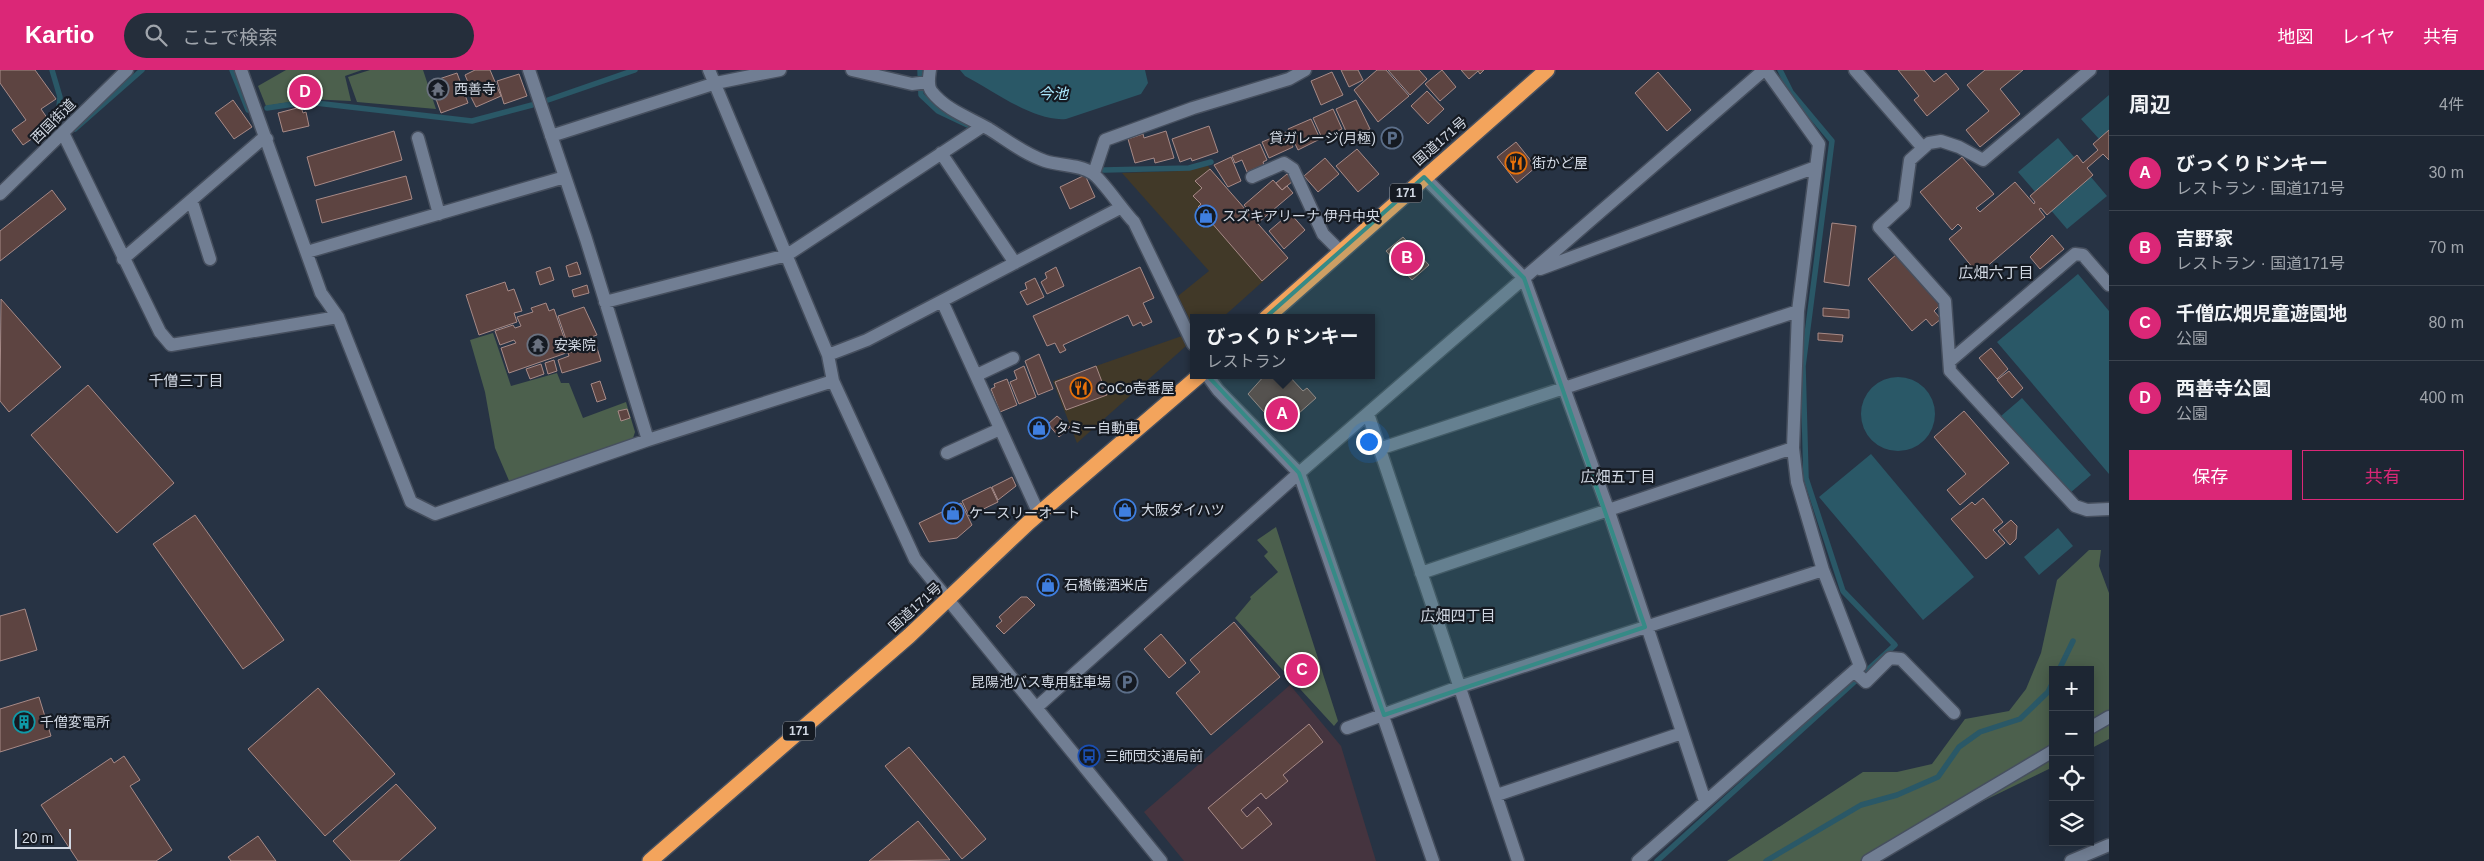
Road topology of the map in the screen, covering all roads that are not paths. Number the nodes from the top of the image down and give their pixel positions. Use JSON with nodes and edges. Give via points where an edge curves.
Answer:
{"nodes":[{"id":1,"x":127,"y":70,"type":"edge"},
{"id":2,"x":240,"y":70,"type":"edge"},
{"id":3,"x":529,"y":70,"type":"edge"},
{"id":4,"x":709,"y":70,"type":"edge"},
{"id":5,"x":780,"y":70,"type":"edge"},
{"id":6,"x":852,"y":70,"type":"edge"},
{"id":7,"x":1306,"y":70,"type":"edge"},
{"id":8,"x":1547,"y":70,"type":"edge"},
{"id":9,"x":1765,"y":70,"type":"edge"},
{"id":10,"x":1855,"y":70,"type":"edge"},
{"id":11,"x":2090,"y":70,"type":"edge"},
{"id":12,"x":929,"y":76,"type":"edge"},
{"id":13,"x":716,"y":83,"type":"junction"},
{"id":14,"x":983,"y":126,"type":"junction"},
{"id":15,"x":62,"y":133,"type":"junction"},
{"id":16,"x":551,"y":136,"type":"junction"},
{"id":17,"x":418,"y":138,"type":"dead end"},
{"id":18,"x":267,"y":139,"type":"junction"},
{"id":19,"x":1923,"y":148,"type":"junction"},
{"id":20,"x":941,"y":153,"type":"junction"},
{"id":21,"x":1816,"y":167,"type":"junction"},
{"id":22,"x":1094,"y":173,"type":"junction"},
{"id":23,"x":565,"y":177,"type":"junction"},
{"id":24,"x":1252,"y":177,"type":"dead end"},
{"id":25,"x":1424,"y":177,"type":"junction"},
{"id":26,"x":0,"y":194,"type":"edge"},
{"id":27,"x":192,"y":202,"type":"junction"},
{"id":28,"x":1120,"y":208,"type":"junction"},
{"id":29,"x":439,"y":214,"type":"junction"},
{"id":30,"x":307,"y":252,"type":"junction"},
{"id":31,"x":1341,"y":252,"type":"junction"},
{"id":32,"x":787,"y":255,"type":"junction"},
{"id":33,"x":123,"y":259,"type":"junction"},
{"id":34,"x":210,"y":259,"type":"dead end"},
{"id":35,"x":1015,"y":263,"type":"junction"},
{"id":36,"x":1528,"y":274,"type":"junction"},
{"id":37,"x":2109,"y":285,"type":"edge"},
{"id":38,"x":942,"y":301,"type":"junction"},
{"id":39,"x":606,"y":302,"type":"junction"},
{"id":40,"x":1798,"y":311,"type":"junction"},
{"id":41,"x":1271,"y":314,"type":"edge"},
{"id":42,"x":338,"y":317,"type":"junction"},
{"id":43,"x":1190,"y":338,"type":"edge"},
{"id":44,"x":828,"y":355,"type":"junction"},
{"id":45,"x":1013,"y":358,"type":"dead end"},
{"id":46,"x":1950,"y":361,"type":"junction"},
{"id":47,"x":977,"y":374,"type":"junction"},
{"id":48,"x":1195,"y":379,"type":"edge"},
{"id":49,"x":1210,"y":379,"type":"edge"},
{"id":50,"x":833,"y":381,"type":"junction"},
{"id":51,"x":1565,"y":388,"type":"junction"},
{"id":52,"x":1368,"y":414,"type":"junction"},
{"id":53,"x":1000,"y":430,"type":"junction"},
{"id":54,"x":648,"y":440,"type":"junction"},
{"id":55,"x":1379,"y":448,"type":"junction"},
{"id":56,"x":1794,"y":448,"type":"junction"},
{"id":57,"x":947,"y":453,"type":"dead end"},
{"id":58,"x":1299,"y":473,"type":"junction"},
{"id":59,"x":2109,"y":509,"type":"edge"},
{"id":60,"x":1608,"y":510,"type":"junction"},
{"id":61,"x":1039,"y":514,"type":"junction"},
{"id":62,"x":1823,"y":570,"type":"junction"},
{"id":63,"x":1421,"y":573,"type":"junction"},
{"id":64,"x":948,"y":600,"type":"junction"},
{"id":65,"x":1645,"y":627,"type":"junction"},
{"id":66,"x":1854,"y":671,"type":"junction"},
{"id":67,"x":1459,"y":687,"type":"junction"},
{"id":68,"x":1037,"y":707,"type":"junction"},
{"id":69,"x":1954,"y":713,"type":"dead end"},
{"id":70,"x":1384,"y":715,"type":"junction"},
{"id":71,"x":2109,"y":717,"type":"edge"},
{"id":72,"x":2094,"y":726,"type":"edge"},
{"id":73,"x":1347,"y":728,"type":"dead end"},
{"id":74,"x":1682,"y":733,"type":"junction"},
{"id":75,"x":2049,"y":752,"type":"edge"},
{"id":76,"x":1497,"y":795,"type":"junction"},
{"id":77,"x":1705,"y":801,"type":"junction"},
{"id":78,"x":2109,"y":845,"type":"edge"},
{"id":79,"x":650,"y":861,"type":"edge"},
{"id":80,"x":1161,"y":861,"type":"edge"},
{"id":81,"x":1433,"y":861,"type":"edge"},
{"id":82,"x":1518,"y":861,"type":"edge"},
{"id":83,"x":1638,"y":861,"type":"edge"},
{"id":84,"x":1869,"y":861,"type":"edge"},
{"id":85,"x":2071,"y":861,"type":"edge"}],
"edges":[{"from":1,"to":15,"type":"street","name":"西国街道"},
{"from":2,"to":18,"type":"street"},
{"from":3,"to":16,"type":"street"},
{"from":4,"to":13,"type":"street"},
{"from":5,"to":13,"type":"street"},
{"from":6,"to":12,"type":"street","via":[[912,84]]},
{"from":7,"to":22,"type":"street","via":[[1289,79],[1193,108],[1105,140]]},
{"from":8,"to":25,"type":"highway","name":"国道171号","number":"171"},
{"from":9,"to":21,"type":"street","via":[[1819,144]]},
{"from":9,"to":36,"type":"street"},
{"from":10,"to":19,"type":"street"},
{"from":11,"to":19,"type":"street","via":[[1983,160],[1959,147],[1940,142],[1929,142]]},
{"from":12,"to":14,"type":"street","via":[[931,91],[966,118]]},
{"from":13,"to":16,"type":"street"},
{"from":13,"to":32,"type":"street"},
{"from":14,"to":20,"type":"street"},
{"from":14,"to":22,"type":"street","via":[[1023,152],[1044,161]]},
{"from":15,"to":26,"type":"street","name":"西国街道"},
{"from":15,"to":33,"type":"street"},
{"from":16,"to":23,"type":"street"},
{"from":17,"to":29,"type":"street"},
{"from":18,"to":27,"type":"street","via":[[261,140]]},
{"from":18,"to":30,"type":"street"},
{"from":19,"to":46,"type":"street","via":[[1910,160],[1904,204],[1879,227],[1945,301]]},
{"from":20,"to":32,"type":"street"},
{"from":20,"to":35,"type":"street"},
{"from":21,"to":36,"type":"street"},
{"from":21,"to":40,"type":"street"},
{"from":22,"to":28,"type":"street"},
{"from":23,"to":29,"type":"street"},
{"from":23,"to":39,"type":"street"},
{"from":24,"to":31,"type":"street","via":[[1284,163],[1292,168],[1323,234]]},
{"from":25,"to":31,"type":"highway","name":"国道171号","number":"171"},
{"from":25,"to":36,"type":"street"},
{"from":27,"to":33,"type":"street"},
{"from":27,"to":34,"type":"street"},
{"from":28,"to":35,"type":"street"},
{"from":28,"to":43,"type":"street","via":[[1134,222]]},
{"from":29,"to":30,"type":"street"},
{"from":30,"to":42,"type":"street","via":[[321,293]]},
{"from":31,"to":41,"type":"highway","name":"国道171号","number":"171"},
{"from":32,"to":39,"type":"street"},
{"from":32,"to":44,"type":"street"},
{"from":33,"to":42,"type":"street","via":[[160,332],[171,345]]},
{"from":35,"to":38,"type":"street"},
{"from":36,"to":51,"type":"street"},
{"from":36,"to":52,"type":"street"},
{"from":37,"to":46,"type":"street","via":[[2083,255],[2075,254]]},
{"from":38,"to":44,"type":"street","via":[[867,340]]},
{"from":38,"to":47,"type":"street"},
{"from":39,"to":54,"type":"street"},
{"from":40,"to":51,"type":"street"},
{"from":40,"to":56,"type":"street"},
{"from":42,"to":54,"type":"street","via":[[412,502],[435,514]]},
{"from":44,"to":50,"type":"street"},
{"from":45,"to":47,"type":"street"},
{"from":46,"to":59,"type":"street","via":[[1950,371],[2075,506],[2087,510]]},
{"from":47,"to":53,"type":"street"},
{"from":48,"to":61,"type":"highway","name":"国道171号","number":"171"},
{"from":49,"to":58,"type":"street"},
{"from":50,"to":54,"type":"street"},
{"from":50,"to":64,"type":"street","via":[[915,559]]},
{"from":51,"to":55,"type":"street"},
{"from":51,"to":60,"type":"street"},
{"from":52,"to":55,"type":"street"},
{"from":52,"to":58,"type":"street"},
{"from":53,"to":57,"type":"street"},
{"from":53,"to":61,"type":"street"},
{"from":55,"to":63,"type":"street"},
{"from":56,"to":60,"type":"street"},
{"from":56,"to":62,"type":"street","via":[[1797,482]]},
{"from":58,"to":68,"type":"street"},
{"from":58,"to":70,"type":"street"},
{"from":60,"to":63,"type":"street"},
{"from":60,"to":65,"type":"street"},
{"from":61,"to":64,"type":"highway","name":"国道171号","number":"171"},
{"from":62,"to":65,"type":"street"},
{"from":62,"to":66,"type":"street","via":[[1860,666]]},
{"from":63,"to":67,"type":"street"},
{"from":64,"to":68,"type":"street"},
{"from":64,"to":79,"type":"highway","name":"国道171号","number":"171"},
{"from":65,"to":67,"type":"street"},
{"from":65,"to":74,"type":"street"},
{"from":66,"to":69,"type":"street","via":[[1866,682],[1890,658],[1901,658]]},
{"from":66,"to":77,"type":"street"},
{"from":67,"to":70,"type":"street"},
{"from":67,"to":76,"type":"street"},
{"from":68,"to":80,"type":"street"},
{"from":70,"to":73,"type":"street"},
{"from":70,"to":81,"type":"street"},
{"from":71,"to":72,"type":"street"},
{"from":74,"to":76,"type":"street"},
{"from":74,"to":77,"type":"street"},
{"from":75,"to":84,"type":"street"},
{"from":76,"to":82,"type":"street"},
{"from":77,"to":83,"type":"street"},
{"from":78,"to":85,"type":"street"}]}
